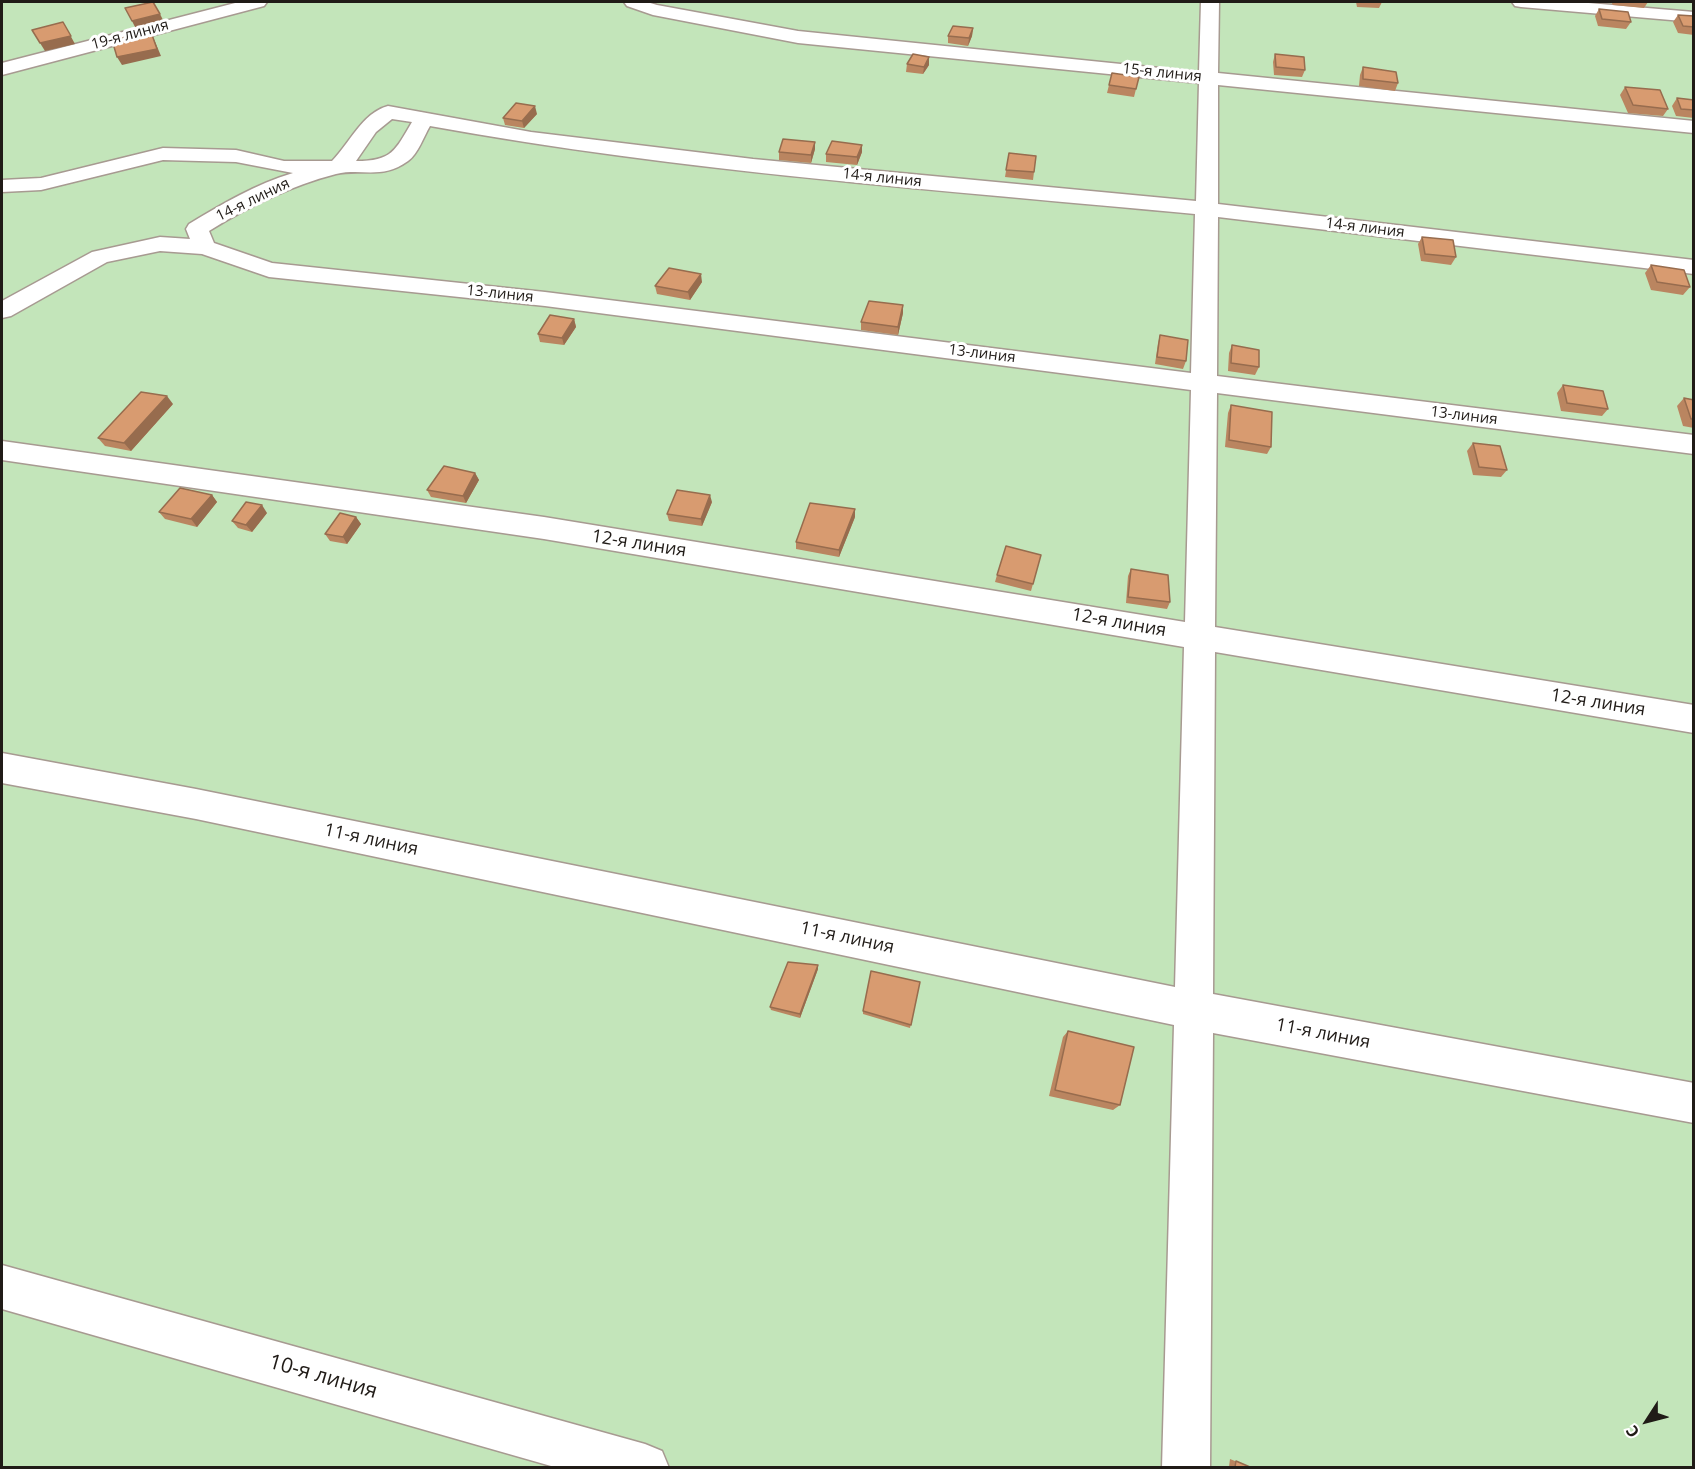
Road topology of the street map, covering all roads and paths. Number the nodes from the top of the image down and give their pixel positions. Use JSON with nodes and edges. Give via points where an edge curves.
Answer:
{"nodes":[{"id":1,"x":258,"y":2,"type":"edge"},
{"id":2,"x":633,"y":2,"type":"edge"},
{"id":3,"x":1210,"y":2,"type":"edge"},
{"id":4,"x":1521,"y":2,"type":"edge"},
{"id":5,"x":1694,"y":17,"type":"edge"},
{"id":6,"x":2,"y":69,"type":"edge"},
{"id":7,"x":1210,"y":78,"type":"junction"},
{"id":8,"x":424,"y":119,"type":"junction"},
{"id":9,"x":1694,"y":127,"type":"edge"},
{"id":10,"x":338,"y":167,"type":"junction"},
{"id":11,"x":2,"y":186,"type":"edge"},
{"id":12,"x":1207,"y":209,"type":"junction"},
{"id":13,"x":205,"y":247,"type":"junction"},
{"id":14,"x":1694,"y":267,"type":"edge"},
{"id":15,"x":269,"y":270,"type":"joint"},
{"id":16,"x":2,"y":311,"type":"edge"},
{"id":17,"x":1204,"y":382,"type":"junction"},
{"id":18,"x":1694,"y":445,"type":"edge"},
{"id":19,"x":2,"y":451,"type":"edge"},
{"id":20,"x":1200,"y":637,"type":"junction"},
{"id":21,"x":1694,"y":719,"type":"edge"},
{"id":22,"x":2,"y":768,"type":"edge"},
{"id":23,"x":1194,"y":1010,"type":"junction"},
{"id":24,"x":1694,"y":1103,"type":"edge"},
{"id":25,"x":2,"y":1287,"type":"edge"},
{"id":26,"x":645,"y":1467,"type":"edge"},
{"id":27,"x":1186,"y":1467,"type":"edge"}],
"edges":[{"from":1,"to":6,"type":"street","name":"19-я линия"},
{"from":2,"to":7,"type":"street","name":"15-я линия","via":[[653,10],[798,38]]},
{"from":3,"to":7,"type":"street"},
{"from":4,"to":5,"type":"street"},
{"from":7,"to":9,"type":"street","name":"15-я линия"},
{"from":7,"to":12,"type":"street"},
{"from":8,"to":10,"type":"street","via":[[402,156],[378,167]]},
{"from":8,"to":10,"type":"street","name":"14-я линия","via":[[388,112],[368,128]]},
{"from":8,"to":12,"type":"street","name":"14-я линия","via":[[531,138],[753,165]]},
{"from":10,"to":11,"type":"street","via":[[284,167],[236,156],[163,154],[41,184]]},
{"from":10,"to":13,"type":"street","name":"14-я линия","via":[[280,184],[227,210],[197,230]]},
{"from":12,"to":14,"type":"street","name":"14-я линия"},
{"from":12,"to":17,"type":"street"},
{"from":13,"to":15,"type":"street","name":"14-я линия"},
{"from":13,"to":16,"type":"street","via":[[160,244],[100,257]]},
{"from":15,"to":17,"type":"street","name":"13-линия","via":[[544,299]]},
{"from":17,"to":18,"type":"street","name":"13-линия"},
{"from":17,"to":20,"type":"street"},
{"from":19,"to":20,"type":"street","name":"12-я линия","via":[[544,528]]},
{"from":20,"to":21,"type":"street","name":"12-я линия"},
{"from":20,"to":23,"type":"street"},
{"from":22,"to":23,"type":"street","name":"11-я линия","via":[[196,804]]},
{"from":23,"to":24,"type":"street","name":"11-я линия"},
{"from":23,"to":27,"type":"street"},
{"from":25,"to":26,"type":"street","name":"10-я линия"}]}
